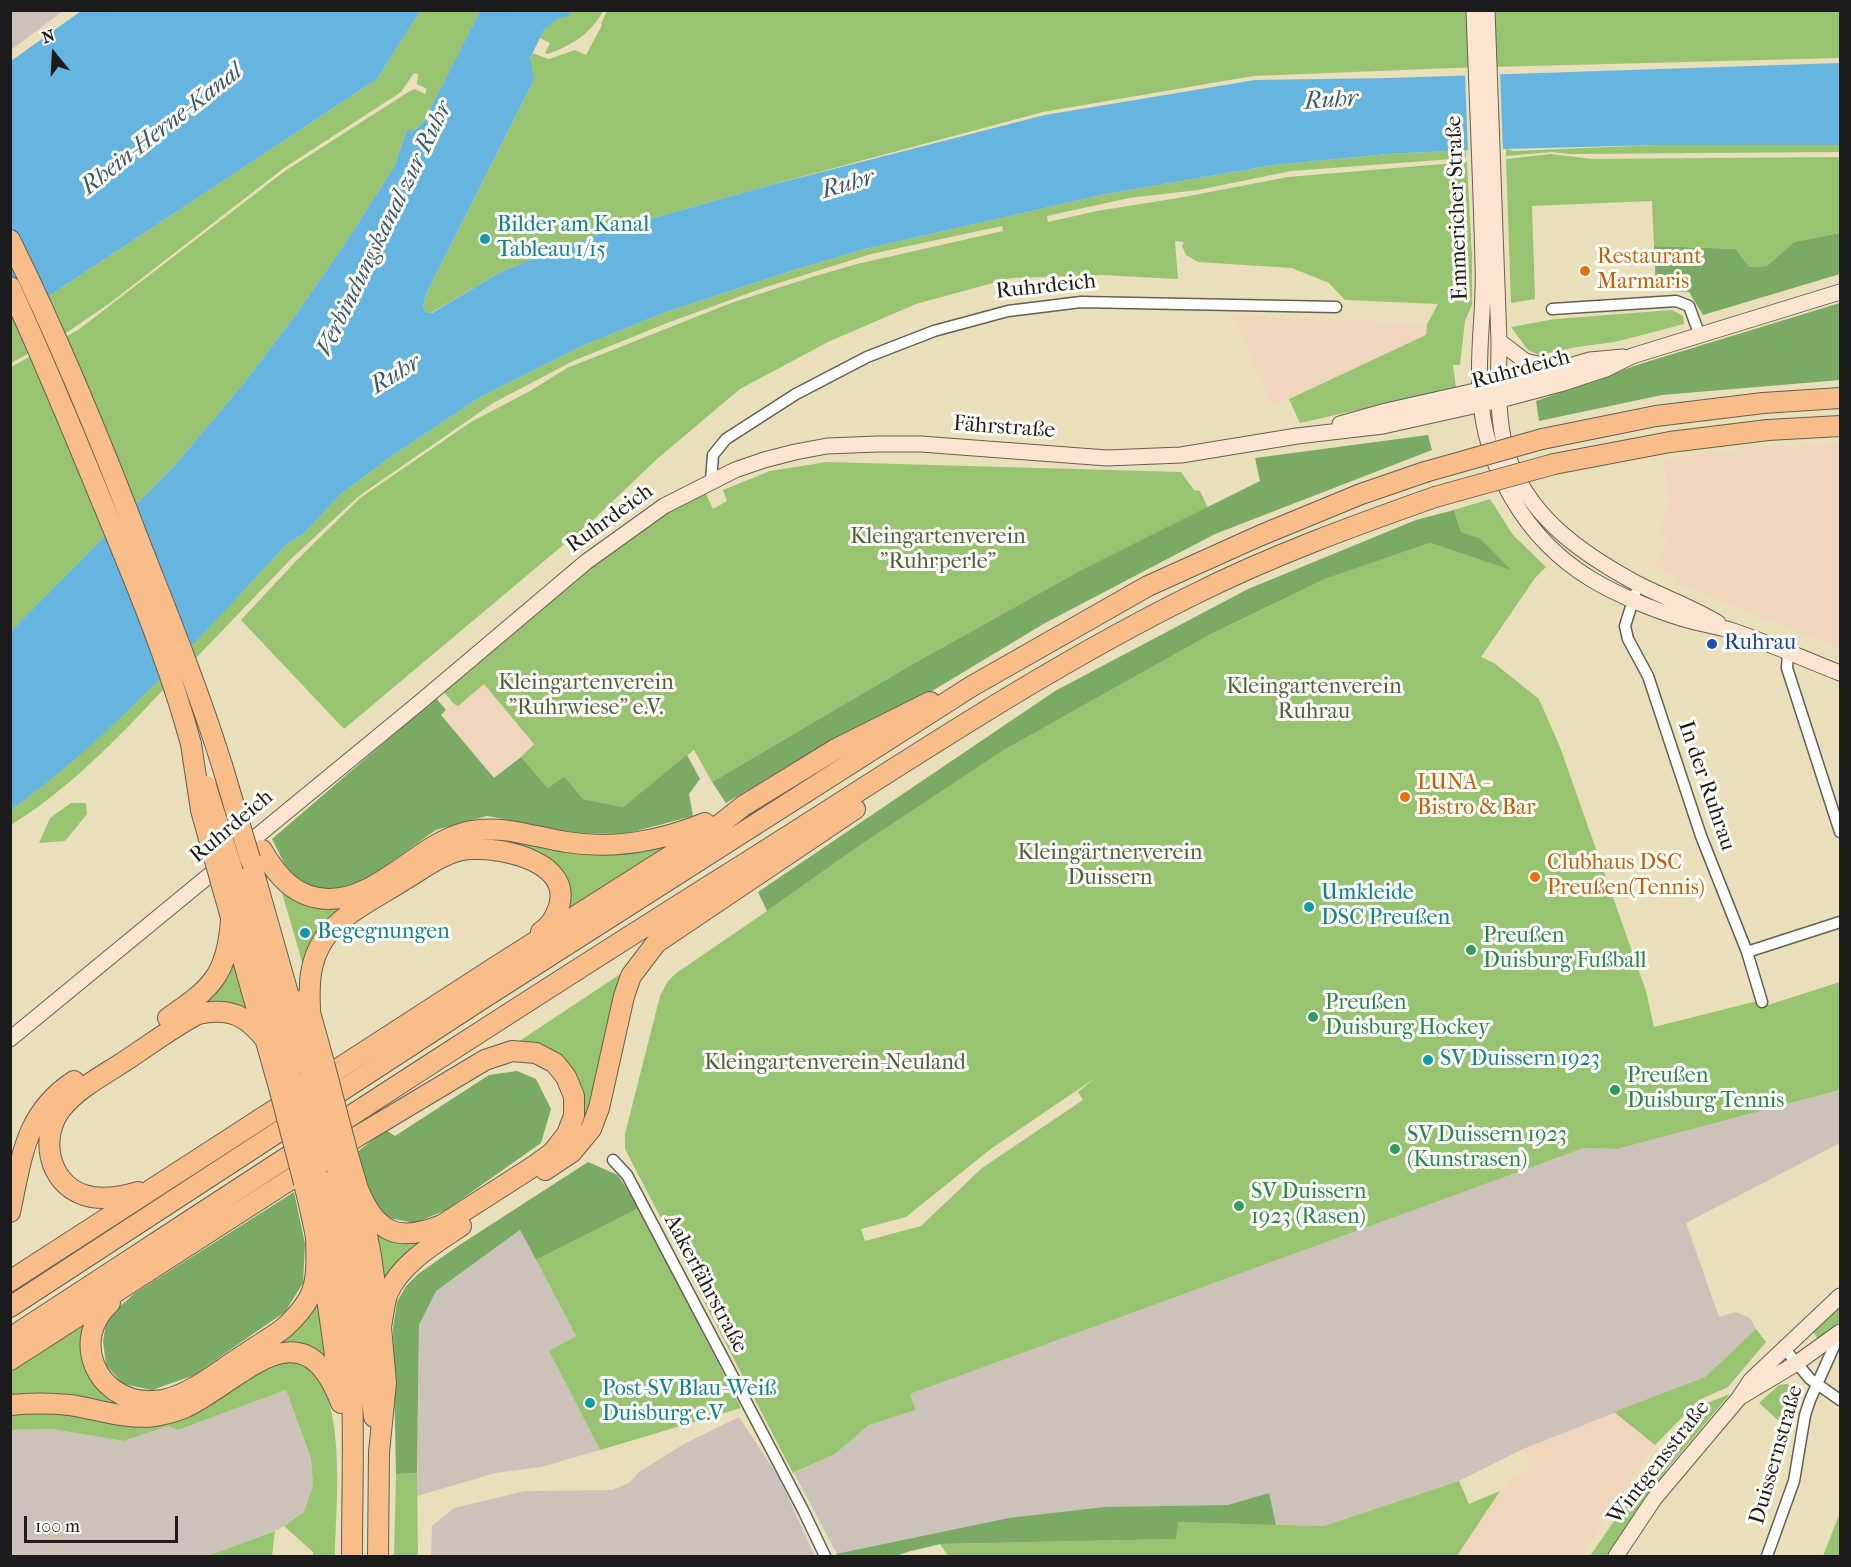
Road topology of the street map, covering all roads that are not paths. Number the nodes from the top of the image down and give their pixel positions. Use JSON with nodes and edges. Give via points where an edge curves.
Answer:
{"nodes":[{"id":1,"x":1474,"y":10,"type":"edge"},
{"id":2,"x":1487,"y":10,"type":"edge"},
{"id":3,"x":10,"y":240,"type":"edge"},
{"id":4,"x":1490,"y":266,"type":"junction"},
{"id":5,"x":10,"y":287,"type":"edge"},
{"id":6,"x":1840,"y":292,"type":"edge"},
{"id":7,"x":1336,"y":307,"type":"dead end"},
{"id":8,"x":1552,"y":309,"type":"dead end"},
{"id":9,"x":1700,"y":336,"type":"junction"},
{"id":10,"x":1499,"y":341,"type":"junction"},
{"id":11,"x":1632,"y":356,"type":"junction"},
{"id":12,"x":1558,"y":369,"type":"junction"},
{"id":13,"x":1500,"y":393,"type":"junction"},
{"id":14,"x":1480,"y":397,"type":"junction"},
{"id":15,"x":1840,"y":398,"type":"edge"},
{"id":16,"x":1840,"y":426,"type":"edge"},
{"id":17,"x":1297,"y":436,"type":"joint"},
{"id":18,"x":711,"y":481,"type":"junction"},
{"id":19,"x":1639,"y":584,"type":"junction"},
{"id":20,"x":1633,"y":600,"type":"junction"},
{"id":21,"x":1730,"y":630,"type":"junction"},
{"id":22,"x":1788,"y":653,"type":"junction"},
{"id":23,"x":1840,"y":672,"type":"edge"},
{"id":24,"x":972,"y":686,"type":"junction"},
{"id":25,"x":880,"y":778,"type":"junction"},
{"id":26,"x":743,"y":806,"type":"junction"},
{"id":27,"x":1840,"y":832,"type":"edge"},
{"id":28,"x":256,"y":854,"type":"junction"},
{"id":29,"x":227,"y":877,"type":"junction"},
{"id":30,"x":265,"y":908,"type":"junction"},
{"id":31,"x":231,"y":920,"type":"junction"},
{"id":32,"x":1840,"y":922,"type":"edge"},
{"id":33,"x":1747,"y":952,"type":"junction"},
{"id":34,"x":494,"y":968,"type":"junction"},
{"id":35,"x":552,"y":984,"type":"junction"},
{"id":36,"x":1761,"y":1002,"type":"dead end"},
{"id":37,"x":310,"y":1010,"type":"junction"},
{"id":38,"x":10,"y":1039,"type":"edge"},
{"id":39,"x":268,"y":1043,"type":"junction"},
{"id":40,"x":302,"y":1077,"type":"junction"},
{"id":41,"x":358,"y":1136,"type":"junction"},
{"id":42,"x":341,"y":1159,"type":"junction"},
{"id":43,"x":613,"y":1160,"type":"dead end"},
{"id":44,"x":310,"y":1179,"type":"junction"},
{"id":45,"x":158,"y":1185,"type":"junction"},
{"id":46,"x":357,"y":1189,"type":"junction"},
{"id":47,"x":10,"y":1212,"type":"edge"},
{"id":48,"x":316,"y":1233,"type":"junction"},
{"id":49,"x":10,"y":1281,"type":"edge"},
{"id":50,"x":129,"y":1285,"type":"junction"},
{"id":51,"x":1840,"y":1296,"type":"edge"},
{"id":52,"x":10,"y":1307,"type":"edge"},
{"id":53,"x":381,"y":1328,"type":"junction"},
{"id":54,"x":1840,"y":1333,"type":"edge"},
{"id":55,"x":10,"y":1338,"type":"edge"},
{"id":56,"x":1790,"y":1355,"type":"junction"},
{"id":57,"x":10,"y":1360,"type":"edge"},
{"id":58,"x":1817,"y":1384,"type":"junction"},
{"id":59,"x":1840,"y":1400,"type":"edge"},
{"id":60,"x":341,"y":1403,"type":"junction"},
{"id":61,"x":10,"y":1405,"type":"edge"},
{"id":62,"x":379,"y":1452,"type":"junction"},
{"id":63,"x":351,"y":1474,"type":"junction"},
{"id":64,"x":352,"y":1557,"type":"edge"},
{"id":65,"x":378,"y":1557,"type":"edge"},
{"id":66,"x":825,"y":1557,"type":"edge"},
{"id":67,"x":1616,"y":1557,"type":"edge"},
{"id":68,"x":1767,"y":1557,"type":"edge"}],
"edges":[{"from":1,"to":4,"type":"main road","name":"Emmericher Straße"},
{"from":2,"to":4,"type":"main road","name":"Emmericher Straße"},
{"from":3,"to":28,"type":"highway","bridge":true,"via":[[32,282],[123,500]]},
{"from":4,"to":10,"type":"main road","name":"Emmericher Straße"},
{"from":4,"to":14,"type":"main road","name":"Emmericher Straße"},
{"from":5,"to":29,"type":"highway","bridge":true,"via":[[63,406],[176,689],[191,744],[201,810]]},
{"from":6,"to":9,"type":"main road","name":"Ruhrdeich"},
{"from":7,"to":18,"type":"street","name":"Ruhrdeich","via":[[1081,302],[1008,311],[934,331],[857,362],[796,394],[726,439],[713,455]]},
{"from":8,"to":9,"type":"street","via":[[1676,301],[1689,306]]},
{"from":9,"to":11,"type":"main road","name":"Ruhrdeich"},
{"from":10,"to":12,"type":"main road","via":[[1524,361]]},
{"from":10,"to":13,"type":"main road","name":"Emmericher Straße"},
{"from":11,"to":12,"type":"main road","name":"Ruhrdeich","via":[[1590,360]]},
{"from":11,"to":13,"type":"main road","name":"Ruhrdeich","via":[[1560,384]]},
{"from":12,"to":13,"type":"main road","name":"Ruhrdeich"},
{"from":13,"to":14,"type":"main road","name":"Ruhrdeich"},
{"from":13,"to":19,"type":"main road","name":"Emmericher Straße","via":[[1506,449],[1528,498],[1578,548]]},
{"from":14,"to":17,"type":"main road","name":"Ruhrdeich","via":[[1383,426]]},
{"from":14,"to":20,"type":"main road","name":"Emmericher Straße","via":[[1490,451],[1519,511],[1567,562]]},
{"from":15,"to":24,"type":"highway","bridge":true,"via":[[1656,416],[1542,439],[1425,472],[1361,494],[1148,586]]},
{"from":16,"to":25,"type":"highway","bridge":true,"via":[[1670,442],[1554,464],[1435,497],[1322,537],[1193,595],[1114,637]]},
{"from":17,"to":18,"type":"main road","name":"Fährstraße","via":[[1181,455],[1107,458],[921,444],[827,446],[764,460]]},
{"from":18,"to":38,"type":"main road","name":"Ruhrdeich","via":[[664,506],[586,562]]},
{"from":19,"to":20,"type":"street","name":"In der Ruhrau"},
{"from":19,"to":21,"type":"main road","name":"Emmericher Straße"},
{"from":20,"to":21,"type":"main road","name":"Emmericher Straße","via":[[1693,622]]},
{"from":20,"to":33,"type":"street","name":"In der Ruhrau","via":[[1625,626],[1628,639],[1648,676],[1701,836]]},
{"from":21,"to":22,"type":"main road"},
{"from":22,"to":23,"type":"main road"},
{"from":22,"to":27,"type":"street","via":[[1787,668]]},
{"from":24,"to":26,"type":"highway","via":[[836,748]]},
{"from":24,"to":52,"type":"highway"},
{"from":25,"to":35,"type":"highway"},
{"from":25,"to":53,"type":"highway","via":[[870,800],[656,943],[632,976],[624,996],[591,1130],[572,1152],[410,1263],[387,1296]]},
{"from":26,"to":28,"type":"highway","via":[[682,832],[622,845],[567,842],[493,828],[469,831],[442,842],[353,895],[329,899],[293,888]]},
{"from":26,"to":34,"type":"highway"},
{"from":28,"to":30,"type":"highway"},
{"from":29,"to":31,"type":"highway"},
{"from":29,"to":40,"type":"highway"},
{"from":30,"to":37,"type":"highway"},
{"from":30,"to":40,"type":"highway"},
{"from":31,"to":39,"type":"highway"},
{"from":31,"to":47,"type":"highway","via":[[225,960],[207,990],[66,1086],[38,1114]]},
{"from":32,"to":33,"type":"street"},
{"from":33,"to":36,"type":"street","name":"In der Ruhrau"},
{"from":34,"to":37,"type":"highway","via":[[550,925],[561,899],[560,886],[552,872],[538,863],[471,849],[449,854],[333,929],[311,966]]},
{"from":34,"to":45,"type":"highway"},
{"from":35,"to":41,"type":"highway","via":[[464,1048]]},
{"from":35,"to":55,"type":"highway"},
{"from":37,"to":40,"type":"highway"},
{"from":39,"to":40,"type":"highway"},
{"from":39,"to":45,"type":"highway","via":[[239,1016],[220,1011],[198,1014],[83,1089],[61,1110],[54,1121],[49,1147],[62,1181],[82,1195],[107,1198]]},
{"from":40,"to":42,"type":"highway","bridge":true},
{"from":40,"to":44,"type":"highway","bridge":true},
{"from":41,"to":46,"type":"highway","via":[[470,1068],[512,1051],[536,1053],[555,1064],[567,1077],[574,1096],[574,1116],[567,1134],[553,1152],[442,1225],[422,1233],[403,1234],[387,1229],[374,1219]]},
{"from":41,"to":50,"type":"highway"},
{"from":42,"to":46,"type":"highway"},
{"from":42,"to":62,"type":"highway"},
{"from":43,"to":66,"type":"street","name":"Aakerfährstraße","via":[[627,1175]]},
{"from":44,"to":48,"type":"highway"},
{"from":44,"to":63,"type":"highway","via":[[332,1231],[344,1300],[352,1386]]},
{"from":45,"to":49,"type":"highway"},
{"from":46,"to":53,"type":"highway"},
{"from":48,"to":50,"type":"highway","via":[[316,1272],[311,1294],[301,1311],[284,1328],[199,1384],[165,1400],[132,1399],[117,1393],[98,1372],[93,1360],[90,1339],[95,1322]]},
{"from":48,"to":60,"type":"highway"},
{"from":50,"to":57,"type":"highway"},
{"from":51,"to":56,"type":"main road","name":"Wintgensstraße"},
{"from":53,"to":62,"type":"highway","via":[[386,1383]]},
{"from":54,"to":56,"type":"main road","name":"Wintgensstraße"},
{"from":54,"to":58,"type":"street","name":"Duissernstraße"},
{"from":56,"to":58,"type":"street"},
{"from":56,"to":67,"type":"main road","name":"Wintgensstraße","via":[[1751,1380],[1654,1499]]},
{"from":58,"to":59,"type":"street"},
{"from":58,"to":68,"type":"street","name":"Duissernstraße","via":[[1805,1415],[1794,1480]]},
{"from":60,"to":61,"type":"highway","via":[[334,1384],[317,1363],[295,1353],[278,1353],[259,1360],[184,1408],[153,1416],[69,1405]]},
{"from":60,"to":63,"type":"highway"},
{"from":62,"to":65,"type":"highway"},
{"from":63,"to":64,"type":"highway"}]}
